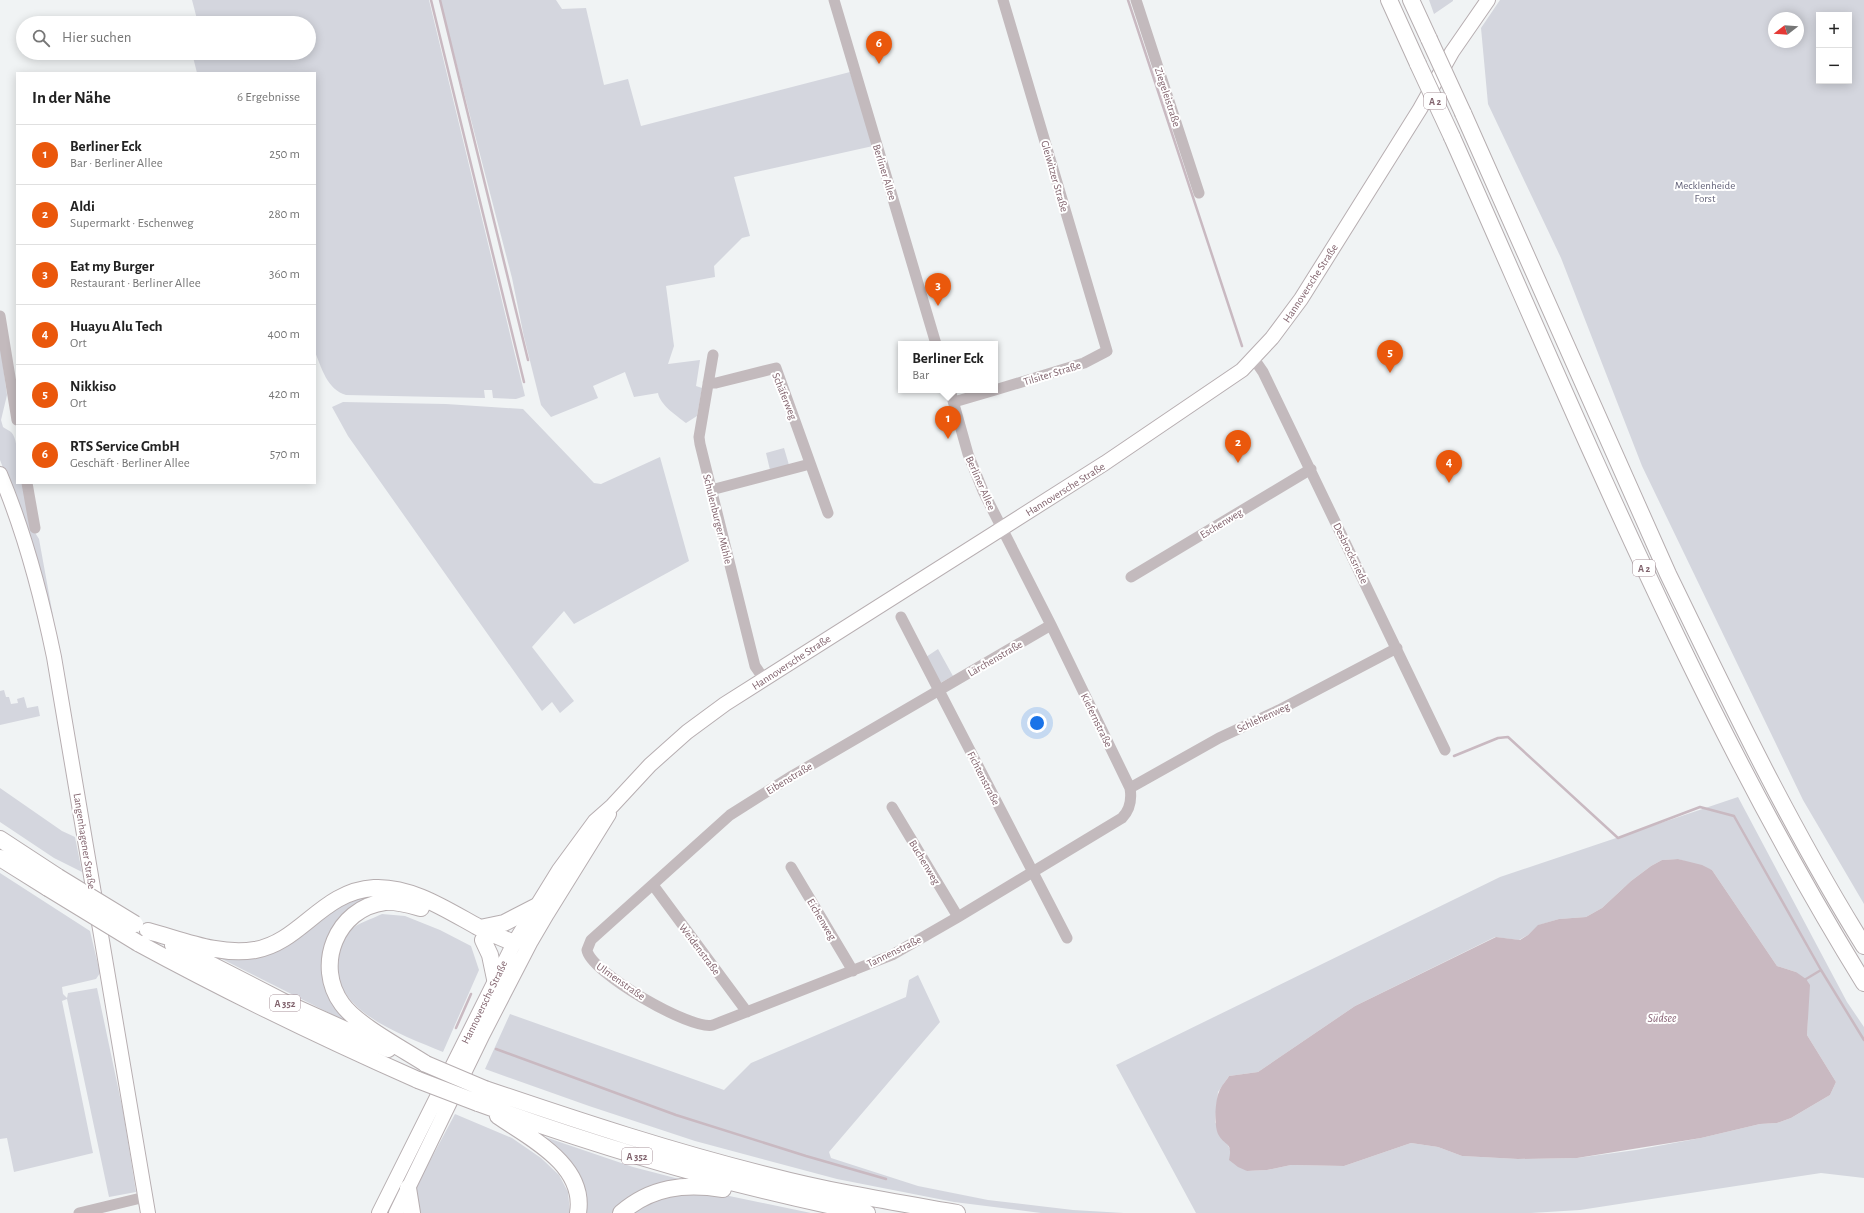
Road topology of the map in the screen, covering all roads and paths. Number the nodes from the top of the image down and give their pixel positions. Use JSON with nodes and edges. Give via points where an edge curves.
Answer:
{"nodes":[{"id":1,"x":834,"y":0,"type":"edge"},
{"id":2,"x":1003,"y":0,"type":"edge"},
{"id":3,"x":1136,"y":0,"type":"edge"},
{"id":4,"x":1389,"y":0,"type":"edge"},
{"id":5,"x":1411,"y":0,"type":"edge"},
{"id":6,"x":1488,"y":0,"type":"edge"},
{"id":7,"x":1199,"y":193,"type":"dead end"},
{"id":8,"x":0,"y":316,"type":"edge"},
{"id":9,"x":935,"y":341,"type":"edge"},
{"id":10,"x":1107,"y":351,"type":"joint"},
{"id":11,"x":713,"y":355,"type":"dead end"},
{"id":12,"x":1254,"y":359,"type":"junction"},
{"id":13,"x":708,"y":383,"type":"junction"},
{"id":14,"x":998,"y":389,"type":"edge"},
{"id":15,"x":951,"y":393,"type":"edge"},
{"id":16,"x":985,"y":393,"type":"edge"},
{"id":17,"x":954,"y":402,"type":"junction"},
{"id":18,"x":16,"y":414,"type":"edge"},
{"id":19,"x":810,"y":464,"type":"junction"},
{"id":20,"x":1311,"y":469,"type":"junction"},
{"id":21,"x":0,"y":474,"type":"edge"},
{"id":22,"x":27,"y":484,"type":"edge"},
{"id":23,"x":711,"y":490,"type":"junction"},
{"id":24,"x":828,"y":513,"type":"dead end"},
{"id":25,"x":35,"y":528,"type":"dead end"},
{"id":26,"x":1002,"y":528,"type":"junction"},
{"id":27,"x":1131,"y":577,"type":"dead end"},
{"id":28,"x":901,"y":617,"type":"dead end"},
{"id":29,"x":1051,"y":625,"type":"junction"},
{"id":30,"x":1397,"y":648,"type":"junction"},
{"id":31,"x":764,"y":679,"type":"junction"},
{"id":32,"x":939,"y":690,"type":"junction"},
{"id":33,"x":1445,"y":750,"type":"dead end"},
{"id":34,"x":1130,"y":788,"type":"junction"},
{"id":35,"x":612,"y":806,"type":"junction"},
{"id":36,"x":892,"y":807,"type":"dead end"},
{"id":37,"x":0,"y":839,"type":"edge"},
{"id":38,"x":0,"y":858,"type":"edge"},
{"id":39,"x":791,"y":867,"type":"dead end"},
{"id":40,"x":1032,"y":873,"type":"junction"},
{"id":41,"x":53,"y":883,"type":"junction"},
{"id":42,"x":653,"y":885,"type":"junction"},
{"id":43,"x":535,"y":907,"type":"junction"},
{"id":44,"x":958,"y":917,"type":"junction"},
{"id":45,"x":141,"y":933,"type":"junction"},
{"id":46,"x":482,"y":934,"type":"junction"},
{"id":47,"x":1067,"y":938,"type":"dead end"},
{"id":48,"x":1864,"y":946,"type":"edge"},
{"id":49,"x":518,"y":951,"type":"junction"},
{"id":50,"x":854,"y":971,"type":"junction"},
{"id":51,"x":495,"y":979,"type":"junction"},
{"id":52,"x":1864,"y":983,"type":"edge"},
{"id":53,"x":747,"y":1012,"type":"junction"},
{"id":54,"x":426,"y":1064,"type":"junction"},
{"id":55,"x":482,"y":1096,"type":"junction"},
{"id":56,"x":408,"y":1188,"type":"junction"},
{"id":57,"x":145,"y":1197,"type":"junction"},
{"id":58,"x":799,"y":1200,"type":"junction"},
{"id":59,"x":79,"y":1213,"type":"edge"},
{"id":60,"x":148,"y":1213,"type":"edge"},
{"id":61,"x":379,"y":1213,"type":"edge"},
{"id":62,"x":396,"y":1213,"type":"edge"},
{"id":63,"x":412,"y":1213,"type":"edge"},
{"id":64,"x":578,"y":1213,"type":"edge"},
{"id":65,"x":621,"y":1213,"type":"edge"},
{"id":66,"x":867,"y":1213,"type":"edge"},
{"id":67,"x":957,"y":1213,"type":"edge"}],
"edges":[{"from":1,"to":9,"type":"street","name":"Berliner Allee"},
{"from":2,"to":10,"type":"street","name":"Gleiwitzer Straße"},
{"from":3,"to":7,"type":"street","name":"Ziegeleistraße"},
{"from":4,"to":52,"type":"highway","number":"A 2","bridge":true,"via":[[1625,527],[1707,700],[1767,818]]},
{"from":5,"to":48,"type":"highway","number":"A 2","bridge":true,"via":[[1665,567],[1783,806]]},
{"from":6,"to":12,"type":"main road","name":"Hannoversche Straße","via":[[1452,52],[1433,87],[1301,299]]},
{"from":8,"to":18,"type":"street"},
{"from":10,"to":14,"type":"street","name":"Tilsiter Straße","via":[[1084,363]]},
{"from":11,"to":13,"type":"street","name":"Schulenburger Mühle"},
{"from":12,"to":20,"type":"street","name":"Desbrocksriede","via":[[1264,372]]},
{"from":12,"to":26,"type":"main road","name":"Hannoversche Straße","via":[[1242,370],[1106,463]]},
{"from":13,"to":19,"type":"street","name":"Schäferweg","via":[[776,368]]},
{"from":13,"to":23,"type":"street","name":"Schulenburger Mühle","via":[[699,437]]},
{"from":15,"to":17,"type":"street","name":"Berliner Allee"},
{"from":16,"to":17,"type":"street","name":"Tilsiter Straße"},
{"from":17,"to":26,"type":"street","name":"Berliner Allee","via":[[968,454]]},
{"from":19,"to":23,"type":"street"},
{"from":19,"to":24,"type":"street","name":"Schäferweg"},
{"from":20,"to":27,"type":"street","name":"Eschenweg"},
{"from":20,"to":30,"type":"street","name":"Desbrocksriede"},
{"from":21,"to":57,"type":"main road","name":"Langenhagener Straße","via":[[26,540],[54,657]]},
{"from":22,"to":25,"type":"street"},
{"from":23,"to":31,"type":"street","name":"Schulenburger Mühle","via":[[756,666]]},
{"from":26,"to":29,"type":"street","name":"Kiefernstraße"},
{"from":26,"to":31,"type":"main road","name":"Hannoversche Straße"},
{"from":28,"to":32,"type":"street","name":"Fichtenstraße"},
{"from":29,"to":32,"type":"street","name":"Lärchenstraße"},
{"from":29,"to":34,"type":"street","name":"Kiefernstraße"},
{"from":30,"to":33,"type":"street","name":"Desbrocksriede"},
{"from":30,"to":34,"type":"street","name":"Schlehenweg","via":[[1279,710],[1219,738]]},
{"from":31,"to":35,"type":"main road","name":"Hannoversche Straße","via":[[687,732]]},
{"from":32,"to":40,"type":"street","name":"Fichtenstraße"},
{"from":32,"to":42,"type":"street","name":"Eibenstraße","via":[[730,815]]},
{"from":34,"to":40,"type":"street","via":[[1130,803],[1122,818]]},
{"from":35,"to":43,"type":"main road","name":"Hannoversche Straße","via":[[587,830]]},
{"from":35,"to":49,"type":"main road","name":"Hannoversche Straße","via":[[547,914]]},
{"from":36,"to":44,"type":"street","name":"Buchenweg"},
{"from":37,"to":41,"type":"highway","number":"A 352"},
{"from":38,"to":41,"type":"highway","number":"A 352"},
{"from":39,"to":50,"type":"street","name":"Eichenweg"},
{"from":40,"to":44,"type":"street","name":"Tannenstraße"},
{"from":40,"to":47,"type":"street","name":"Fichtenstraße"},
{"from":41,"to":45,"type":"highway","number":"A 352","bridge":true},
{"from":42,"to":53,"type":"street","name":"Weidenstraße"},
{"from":42,"to":53,"type":"street","name":"Ulmenstraße","via":[[591,940],[587,950],[591,960],[657,1006],[699,1025],[707,1027]]},
{"from":43,"to":46,"type":"highway"},
{"from":43,"to":49,"type":"main road","name":"Hannoversche Straße"},
{"from":44,"to":50,"type":"street","name":"Tannenstraße","via":[[892,954]]},
{"from":45,"to":46,"type":"highway","via":[[229,952],[255,950],[274,944],[337,899],[351,892],[375,888],[400,891],[432,902]]},
{"from":45,"to":54,"type":"highway","number":"A 352","via":[[352,1034]]},
{"from":45,"to":55,"type":"highway","number":"A 352","bridge":true,"via":[[216,986],[280,1018],[418,1080]]},
{"from":46,"to":49,"type":"highway"},
{"from":46,"to":51,"type":"highway"},
{"from":46,"to":54,"type":"highway","via":[[428,911],[399,902],[385,902],[363,909],[337,934],[329,967],[334,990],[342,1005],[361,1023]]},
{"from":49,"to":51,"type":"main road","name":"Hannoversche Straße"},
{"from":49,"to":56,"type":"main road","name":"Hannoversche Straße","via":[[483,1034]]},
{"from":50,"to":53,"type":"street","name":"Tannenstraße"},
{"from":51,"to":61,"type":"main road","name":"Hannoversche Straße"},
{"from":54,"to":55,"type":"highway","number":"A 352","bridge":true},
{"from":55,"to":58,"type":"highway","number":"A 352","via":[[591,1143]]},
{"from":55,"to":64,"type":"highway","via":[[566,1168],[576,1190]]},
{"from":55,"to":67,"type":"highway","number":"A 352","via":[[771,1177]]},
{"from":56,"to":62,"type":"main road","name":"Hannoversche Straße"},
{"from":56,"to":63,"type":"highway"},
{"from":57,"to":59,"type":"street"},
{"from":57,"to":60,"type":"main road","name":"Langenhagener Straße"},
{"from":58,"to":65,"type":"highway","via":[[782,1202],[732,1190],[689,1186],[650,1194]]},
{"from":58,"to":66,"type":"highway","number":"A 352"}]}
